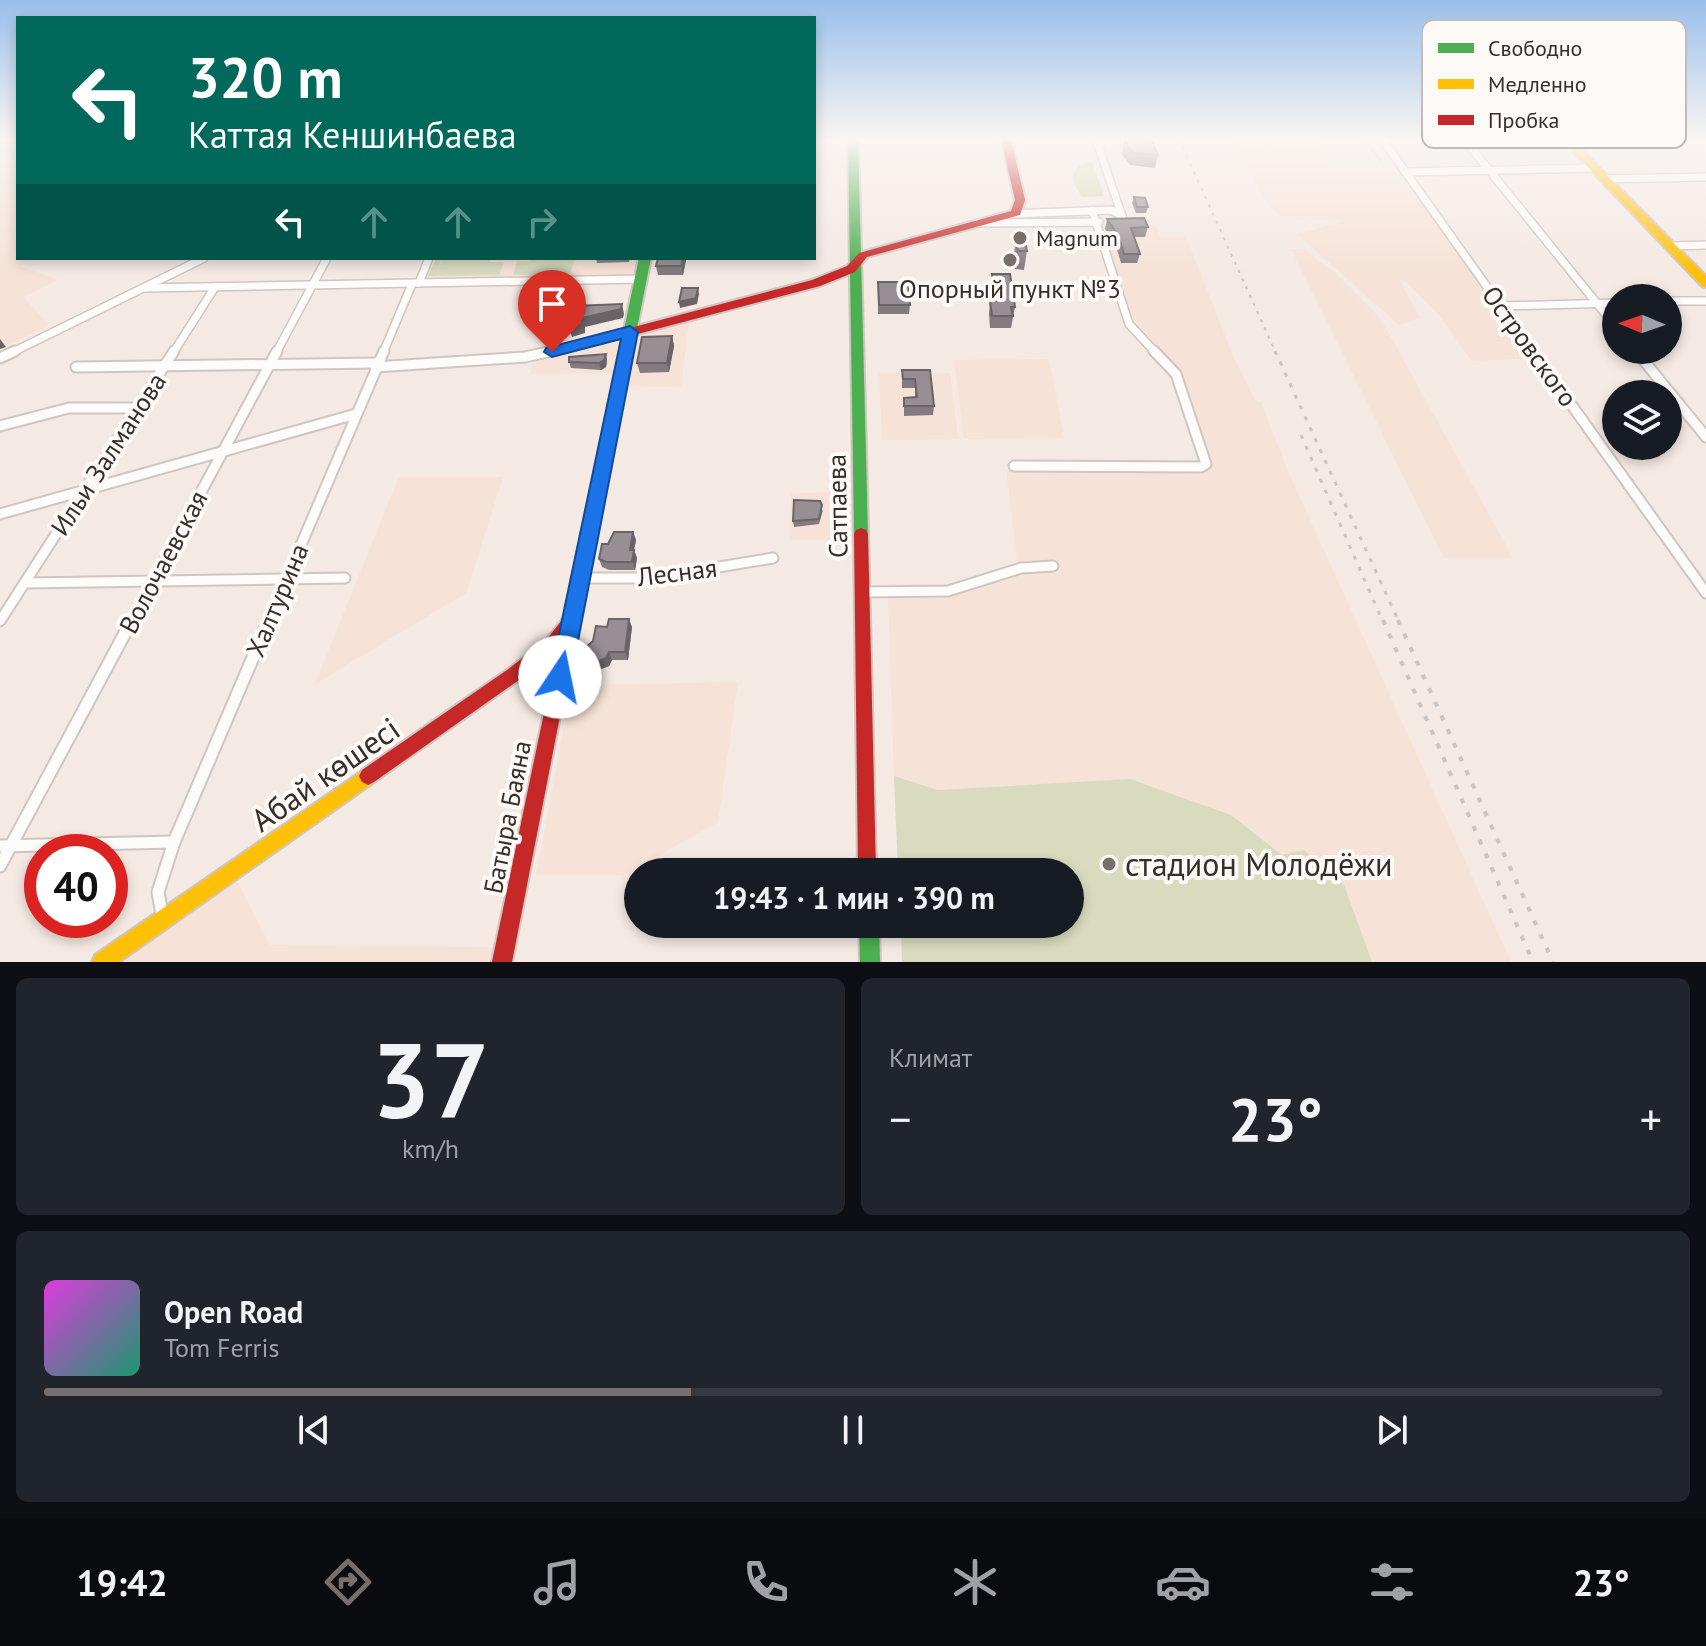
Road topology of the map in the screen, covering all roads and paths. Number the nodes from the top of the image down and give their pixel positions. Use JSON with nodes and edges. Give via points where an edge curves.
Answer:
{"nodes":[{"id":1,"x":855,"y":184,"type":"edge"},
{"id":2,"x":1014,"y":184,"type":"edge"},
{"id":3,"x":1111,"y":184,"type":"edge"},
{"id":4,"x":1414,"y":184,"type":"edge"},
{"id":5,"x":1501,"y":184,"type":"edge"},
{"id":6,"x":1611,"y":184,"type":"edge"},
{"id":7,"x":1018,"y":207,"type":"junction"},
{"id":8,"x":1092,"y":210,"type":"junction"},
{"id":9,"x":1039,"y":211,"type":"junction"},
{"id":10,"x":1122,"y":216,"type":"junction"},
{"id":11,"x":1096,"y":222,"type":"junction"},
{"id":12,"x":971,"y":223,"type":"junction"},
{"id":13,"x":1706,"y":245,"type":"edge"},
{"id":14,"x":1671,"y":246,"type":"junction"},
{"id":15,"x":858,"y":259,"type":"junction"},
{"id":16,"x":200,"y":260,"type":"edge"},
{"id":17,"x":326,"y":260,"type":"edge"},
{"id":18,"x":428,"y":260,"type":"edge"},
{"id":19,"x":645,"y":260,"type":"edge"},
{"id":20,"x":836,"y":276,"type":"junction"},
{"id":21,"x":641,"y":279,"type":"junction"},
{"id":22,"x":816,"y":283,"type":"junction"},
{"id":23,"x":858,"y":283,"type":"junction"},
{"id":24,"x":1706,"y":283,"type":"edge"},
{"id":25,"x":415,"y":284,"type":"junction"},
{"id":26,"x":313,"y":285,"type":"junction"},
{"id":27,"x":215,"y":287,"type":"junction"},
{"id":28,"x":144,"y":288,"type":"junction"},
{"id":29,"x":1682,"y":301,"type":"edge"},
{"id":30,"x":1706,"y":301,"type":"edge"},
{"id":31,"x":1596,"y":303,"type":"junction"},
{"id":32,"x":1602,"y":303,"type":"edge"},
{"id":33,"x":857,"y":306,"type":"junction"},
{"id":34,"x":1502,"y":306,"type":"junction"},
{"id":35,"x":1602,"y":310,"type":"edge"},
{"id":36,"x":632,"y":324,"type":"junction"},
{"id":37,"x":0,"y":358,"type":"edge"},
{"id":38,"x":1646,"y":364,"type":"edge"},
{"id":39,"x":268,"y":365,"type":"junction"},
{"id":40,"x":376,"y":365,"type":"junction"},
{"id":41,"x":76,"y":367,"type":"dead end"},
{"id":42,"x":164,"y":367,"type":"junction"},
{"id":43,"x":137,"y":408,"type":"junction"},
{"id":44,"x":356,"y":414,"type":"junction"},
{"id":45,"x":0,"y":426,"type":"edge"},
{"id":46,"x":1706,"y":437,"type":"edge"},
{"id":47,"x":223,"y":451,"type":"junction"},
{"id":48,"x":1014,"y":466,"type":"dead end"},
{"id":49,"x":85,"y":490,"type":"junction"},
{"id":50,"x":0,"y":514,"type":"edge"},
{"id":51,"x":773,"y":558,"type":"dead end"},
{"id":52,"x":1053,"y":566,"type":"dead end"},
{"id":53,"x":286,"y":578,"type":"junction"},
{"id":54,"x":345,"y":578,"type":"dead end"},
{"id":55,"x":580,"y":578,"type":"junction"},
{"id":56,"x":154,"y":579,"type":"junction"},
{"id":57,"x":25,"y":583,"type":"junction"},
{"id":58,"x":862,"y":592,"type":"junction"},
{"id":59,"x":1706,"y":593,"type":"edge"},
{"id":60,"x":16,"y":597,"type":"junction"},
{"id":61,"x":0,"y":602,"type":"edge"},
{"id":62,"x":0,"y":621,"type":"edge"},
{"id":63,"x":571,"y":621,"type":"junction"},
{"id":64,"x":513,"y":675,"type":"junction"},
{"id":65,"x":557,"y":693,"type":"junction"},
{"id":66,"x":174,"y":842,"type":"junction"},
{"id":67,"x":5,"y":846,"type":"edge"},
{"id":68,"x":867,"y":858,"type":"edge"},
{"id":69,"x":0,"y":866,"type":"edge"},
{"id":70,"x":163,"y":920,"type":"junction"},
{"id":71,"x":869,"y":938,"type":"edge"},
{"id":72,"x":102,"y":962,"type":"edge"},
{"id":73,"x":502,"y":962,"type":"edge"},
{"id":74,"x":870,"y":962,"type":"edge"}],
"edges":[{"from":1,"to":15,"type":"street","name":"Сатпаева"},
{"from":2,"to":7,"type":"street"},
{"from":3,"to":10,"type":"street"},
{"from":4,"to":34,"type":"street","name":"Островского"},
{"from":5,"to":31,"type":"street"},
{"from":6,"to":14,"type":"street"},
{"from":7,"to":9,"type":"street"},
{"from":7,"to":9,"type":"street"},
{"from":7,"to":12,"type":"street"},
{"from":8,"to":9,"type":"street"},
{"from":8,"to":10,"type":"street","via":[[1114,210]]},
{"from":8,"to":11,"type":"street"},
{"from":10,"to":11,"type":"street","via":[[1118,222]]},
{"from":11,"to":12,"type":"street"},
{"from":11,"to":48,"type":"street","via":[[1129,324],[1176,374],[1206,464]]},
{"from":12,"to":15,"type":"street"},
{"from":13,"to":14,"type":"street"},
{"from":14,"to":24,"type":"street"},
{"from":15,"to":20,"type":"street"},
{"from":15,"to":23,"type":"street","name":"Сатпаева"},
{"from":16,"to":28,"type":"street"},
{"from":17,"to":26,"type":"street","name":"Волочаевская"},
{"from":18,"to":25,"type":"street","name":"Халтурина"},
{"from":19,"to":21,"type":"street","name":"Батыра Баяна"},
{"from":20,"to":22,"type":"street"},
{"from":20,"to":23,"type":"street","via":[[852,275]]},
{"from":21,"to":25,"type":"street"},
{"from":21,"to":36,"type":"street","name":"Батыра Баяна"},
{"from":22,"to":33,"type":"street","via":[[847,284]]},
{"from":22,"to":36,"type":"street","via":[[651,324]]},
{"from":23,"to":33,"type":"street","name":"Сатпаева"},
{"from":25,"to":26,"type":"street"},
{"from":25,"to":40,"type":"street","name":"Халтурина"},
{"from":26,"to":27,"type":"street"},
{"from":26,"to":39,"type":"street","name":"Волочаевская"},
{"from":27,"to":28,"type":"street"},
{"from":27,"to":42,"type":"street","name":"Ильи Залманова"},
{"from":28,"to":37,"type":"street"},
{"from":29,"to":30,"type":"street"},
{"from":31,"to":32,"type":"street"},
{"from":31,"to":34,"type":"street"},
{"from":31,"to":35,"type":"street"},
{"from":33,"to":58,"type":"street","name":"Сатпаева"},
{"from":34,"to":59,"type":"street","name":"Островского"},
{"from":36,"to":40,"type":"street","via":[[525,357]]},
{"from":36,"to":55,"type":"street","name":"Батыра Баяна"},
{"from":38,"to":46,"type":"street"},
{"from":39,"to":40,"type":"street"},
{"from":39,"to":42,"type":"street"},
{"from":39,"to":47,"type":"street","name":"Волочаевская"},
{"from":40,"to":44,"type":"street","name":"Халтурина"},
{"from":41,"to":42,"type":"street"},
{"from":42,"to":43,"type":"street","name":"Ильи Залманова"},
{"from":43,"to":45,"type":"street","via":[[69,408]]},
{"from":43,"to":49,"type":"street","name":"Ильи Залманова"},
{"from":44,"to":47,"type":"street"},
{"from":44,"to":53,"type":"street","name":"Халтурина"},
{"from":47,"to":49,"type":"street"},
{"from":47,"to":56,"type":"street","name":"Волочаевская"},
{"from":49,"to":50,"type":"street"},
{"from":49,"to":57,"type":"street","name":"Ильи Залманова"},
{"from":51,"to":55,"type":"street","name":"Лесная","via":[[653,578]]},
{"from":52,"to":58,"type":"street","via":[[1021,568],[948,591]]},
{"from":53,"to":54,"type":"street"},
{"from":53,"to":56,"type":"street"},
{"from":53,"to":66,"type":"street","name":"Халтурина"},
{"from":55,"to":63,"type":"street","name":"Батыра Баяна"},
{"from":56,"to":57,"type":"street"},
{"from":56,"to":67,"type":"street","name":"Волочаевская"},
{"from":57,"to":60,"type":"street","name":"Ильи Залманова"},
{"from":58,"to":68,"type":"street","name":"Сатпаева"},
{"from":60,"to":61,"type":"street"},
{"from":60,"to":62,"type":"street","name":"Ильи Залманова"},
{"from":63,"to":64,"type":"street","name":"Абай көшесі","via":[[553,644]]},
{"from":63,"to":65,"type":"street","name":"Батыра Баяна"},
{"from":64,"to":65,"type":"street","via":[[534,666],[549,668]]},
{"from":64,"to":70,"type":"street","name":"Абай көшесі"},
{"from":65,"to":73,"type":"street","name":"Батыра Баяна"},
{"from":66,"to":67,"type":"street"},
{"from":66,"to":70,"type":"street","name":"Халтурина","via":[[158,892]]},
{"from":67,"to":69,"type":"street","name":"Волочаевская"},
{"from":70,"to":72,"type":"street","name":"Абай көшесі"},
{"from":71,"to":74,"type":"street"}]}
